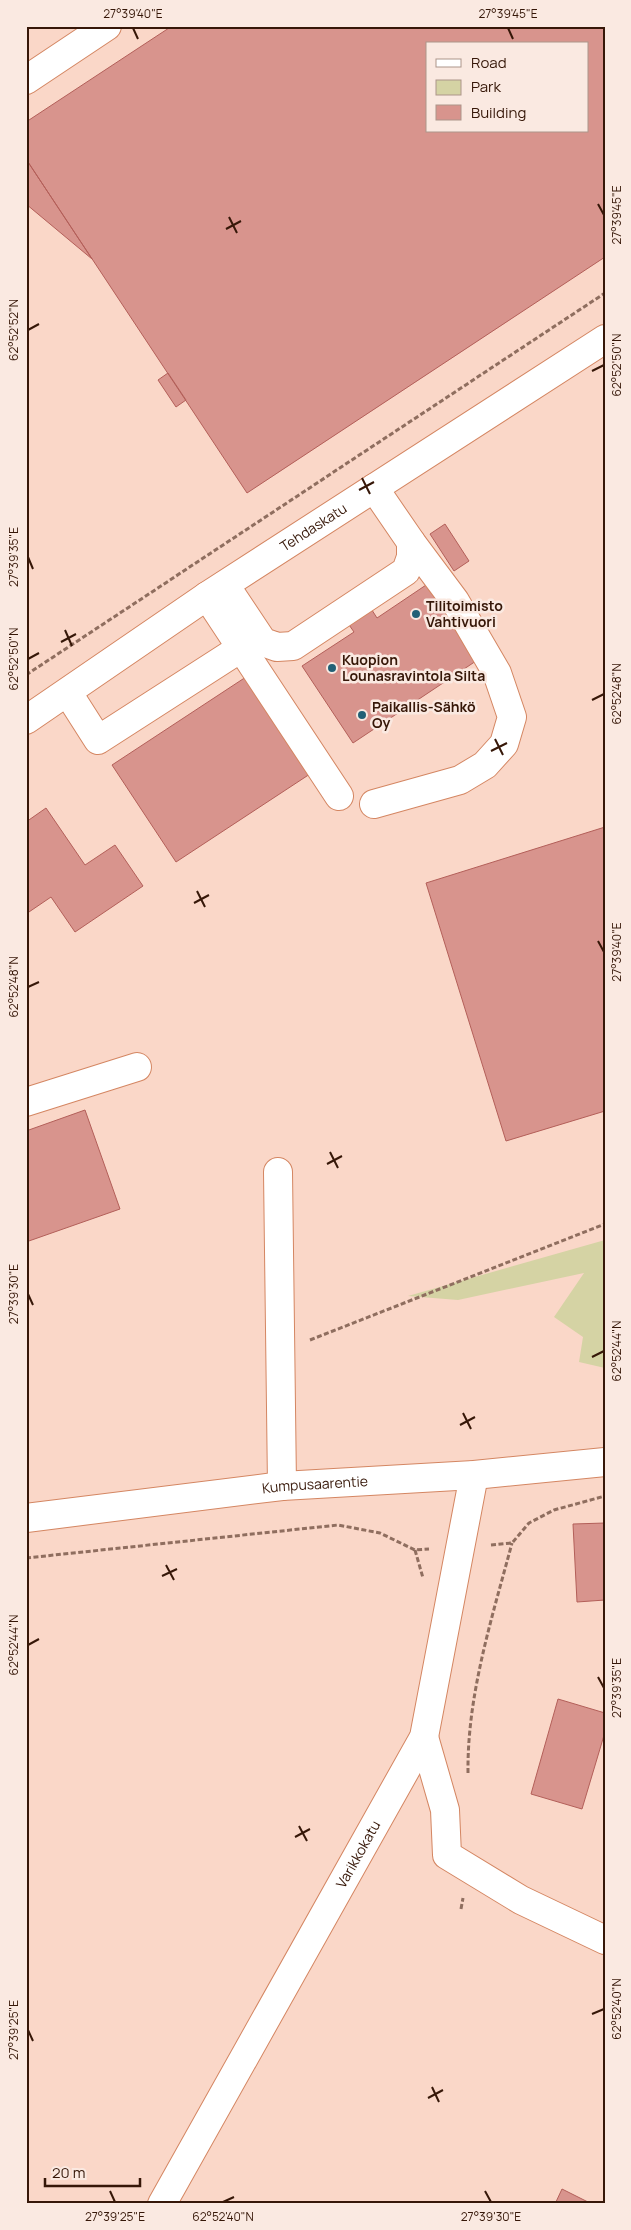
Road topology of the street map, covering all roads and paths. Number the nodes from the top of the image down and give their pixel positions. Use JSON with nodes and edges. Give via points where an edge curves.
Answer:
{"nodes":[{"id":1,"x":108,"y":26,"type":"edge"},
{"id":2,"x":26,"y":80,"type":"edge"},
{"id":3,"x":605,"y":293,"type":"edge"},
{"id":4,"x":605,"y":339,"type":"edge"},
{"id":5,"x":374,"y":488,"type":"junction"},
{"id":6,"x":411,"y":542,"type":"junction"},
{"id":7,"x":216,"y":590,"type":"junction"},
{"id":8,"x":242,"y":648,"type":"junction"},
{"id":9,"x":26,"y":675,"type":"edge"},
{"id":10,"x":68,"y":692,"type":"junction"},
{"id":11,"x":26,"y":720,"type":"edge"},
{"id":12,"x":339,"y":796,"type":"dead end"},
{"id":13,"x":374,"y":804,"type":"dead end"},
{"id":14,"x":137,"y":1067,"type":"dead end"},
{"id":15,"x":26,"y":1102,"type":"edge"},
{"id":16,"x":278,"y":1172,"type":"dead end"},
{"id":17,"x":605,"y":1224,"type":"edge"},
{"id":18,"x":280,"y":1352,"type":"junction"},
{"id":19,"x":605,"y":1462,"type":"edge"},
{"id":20,"x":474,"y":1475,"type":"junction"},
{"id":21,"x":282,"y":1486,"type":"junction"},
{"id":22,"x":605,"y":1496,"type":"edge"},
{"id":23,"x":26,"y":1518,"type":"edge"},
{"id":24,"x":512,"y":1544,"type":"junction"},
{"id":25,"x":462,"y":1547,"type":"junction"},
{"id":26,"x":415,"y":1550,"type":"junction"},
{"id":27,"x":26,"y":1558,"type":"edge"},
{"id":28,"x":424,"y":1582,"type":"dead end"},
{"id":29,"x":424,"y":1737,"type":"junction"},
{"id":30,"x":468,"y":1781,"type":"dead end"},
{"id":31,"x":469,"y":1868,"type":"junction"},
{"id":32,"x":461,"y":1909,"type":"dead end"},
{"id":33,"x":605,"y":1940,"type":"edge"},
{"id":34,"x":162,"y":2204,"type":"edge"}],
"edges":[{"from":1,"to":2,"type":"street"},
{"from":3,"to":9,"type":"path"},
{"from":4,"to":5,"type":"street","name":"Tehdaskatu"},
{"from":5,"to":6,"type":"street"},
{"from":5,"to":7,"type":"street","name":"Tehdaskatu"},
{"from":6,"to":7,"type":"street","via":[[411,557],[406,571],[293,646],[277,647],[263,642]]},
{"from":6,"to":13,"type":"street","via":[[455,602],[493,665],[512,717],[504,744],[485,766],[460,780]]},
{"from":7,"to":8,"type":"street"},
{"from":7,"to":10,"type":"street","name":"Tehdaskatu"},
{"from":8,"to":10,"type":"street","via":[[98,740]]},
{"from":8,"to":12,"type":"street"},
{"from":10,"to":11,"type":"street","name":"Tehdaskatu"},
{"from":14,"to":15,"type":"street"},
{"from":16,"to":18,"type":"street"},
{"from":17,"to":18,"type":"path"},
{"from":18,"to":21,"type":"street"},
{"from":19,"to":20,"type":"street","name":"Kumpusaarentie"},
{"from":20,"to":21,"type":"street","name":"Kumpusaarentie"},
{"from":20,"to":25,"type":"street","name":"Varikkokatu"},
{"from":21,"to":23,"type":"street","name":"Kumpusaarentie"},
{"from":22,"to":24,"type":"path","via":[[546,1514],[529,1523]]},
{"from":24,"to":25,"type":"path"},
{"from":24,"to":30,"type":"path","via":[[485,1642],[468,1741]]},
{"from":25,"to":26,"type":"path"},
{"from":25,"to":29,"type":"street","name":"Varikkokatu"},
{"from":26,"to":27,"type":"path","via":[[380,1533],[338,1525]]},
{"from":26,"to":28,"type":"path"},
{"from":29,"to":31,"type":"street","via":[[445,1810],[447,1855]]},
{"from":29,"to":34,"type":"street","name":"Varikkokatu"},
{"from":31,"to":32,"type":"path"},
{"from":31,"to":33,"type":"street","via":[[521,1900]]}]}
